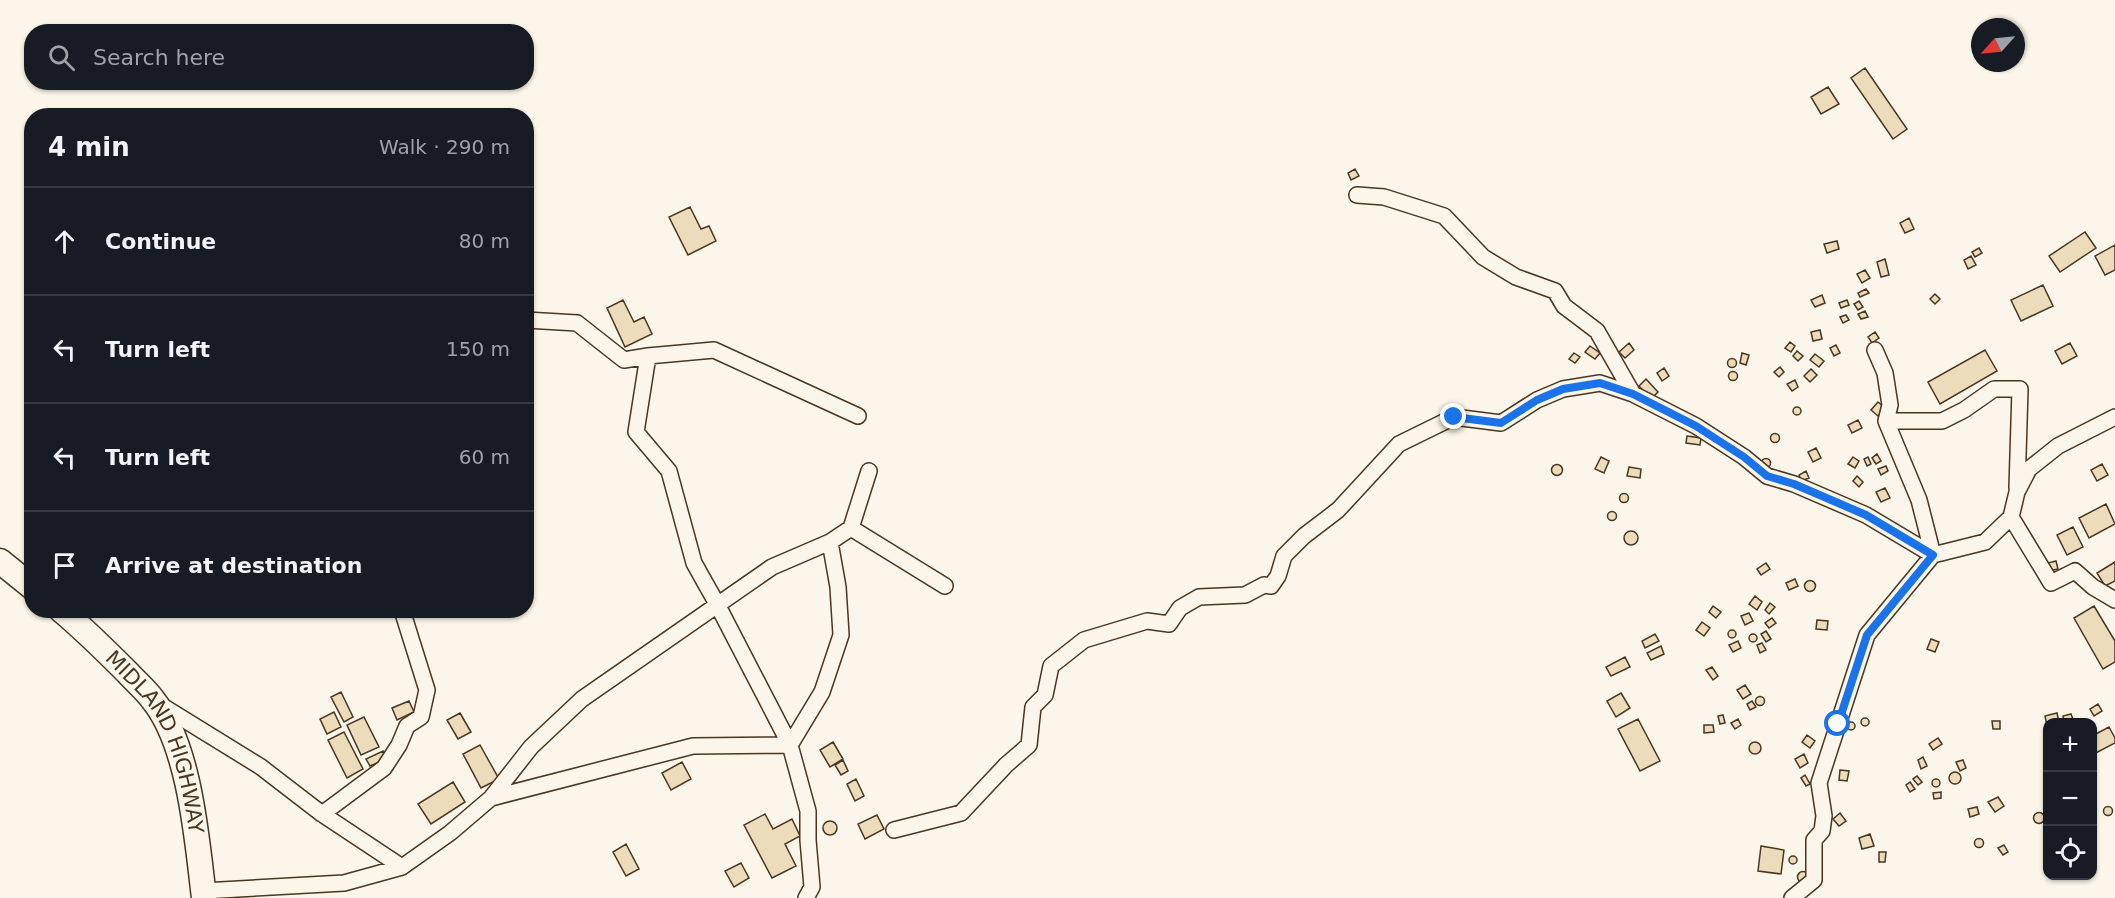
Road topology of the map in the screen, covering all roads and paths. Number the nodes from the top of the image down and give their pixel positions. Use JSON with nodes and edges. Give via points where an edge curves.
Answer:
{"nodes":[{"id":1,"x":1357,"y":195,"type":"dead end"},
{"id":2,"x":534,"y":320,"type":"edge"},
{"id":3,"x":1875,"y":350,"type":"dead end"},
{"id":4,"x":648,"y":356,"type":"junction"},
{"id":5,"x":1633,"y":394,"type":"junction"},
{"id":6,"x":858,"y":416,"type":"dead end"},
{"id":7,"x":2115,"y":417,"type":"edge"},
{"id":8,"x":1886,"y":421,"type":"junction"},
{"id":9,"x":869,"y":471,"type":"dead end"},
{"id":10,"x":2017,"y":492,"type":"junction"},
{"id":11,"x":2011,"y":517,"type":"junction"},
{"id":12,"x":851,"y":528,"type":"junction"},
{"id":13,"x":830,"y":542,"type":"junction"},
{"id":14,"x":1933,"y":555,"type":"junction"},
{"id":15,"x":0,"y":561,"type":"edge"},
{"id":16,"x":24,"y":580,"type":"edge"},
{"id":17,"x":945,"y":586,"type":"dead end"},
{"id":18,"x":2115,"y":600,"type":"edge"},
{"id":19,"x":717,"y":604,"type":"junction"},
{"id":20,"x":71,"y":618,"type":"edge"},
{"id":21,"x":404,"y":618,"type":"edge"},
{"id":22,"x":154,"y":701,"type":"junction"},
{"id":23,"x":789,"y":745,"type":"junction"},
{"id":24,"x":491,"y":798,"type":"junction"},
{"id":25,"x":322,"y":814,"type":"junction"},
{"id":26,"x":894,"y":830,"type":"dead end"},
{"id":27,"x":402,"y":867,"type":"junction"},
{"id":28,"x":203,"y":895,"type":"edge"},
{"id":29,"x":806,"y":898,"type":"edge"},
{"id":30,"x":1792,"y":898,"type":"edge"}],
"edges":[{"from":1,"to":5,"type":"street","via":[[1384,197],[1444,216],[1483,257],[1516,277],[1555,291],[1564,306],[1597,332]]},
{"from":2,"to":4,"type":"street","via":[[577,323],[624,360]]},
{"from":3,"to":8,"type":"street","via":[[1886,373],[1890,405]]},
{"from":4,"to":6,"type":"street","via":[[714,350]]},
{"from":4,"to":19,"type":"street","via":[[636,432],[669,471],[694,563]]},
{"from":5,"to":14,"type":"street","via":[[1696,426],[1767,476],[1866,515]]},
{"from":5,"to":26,"type":"street","via":[[1600,383],[1563,389],[1501,423],[1454,417],[1399,444],[1338,510],[1284,556],[1271,586],[1264,585],[1245,595],[1198,597],[1180,608],[1169,624],[1147,621],[1084,640],[1051,666],[1045,695],[1033,707],[1029,745],[961,813]]},
{"from":7,"to":10,"type":"street","via":[[2058,446],[2029,469]]},
{"from":8,"to":10,"type":"street","via":[[1942,421],[1994,389],[2020,389]]},
{"from":8,"to":14,"type":"street","via":[[1919,500]]},
{"from":9,"to":12,"type":"street"},
{"from":10,"to":11,"type":"street"},
{"from":11,"to":14,"type":"street","via":[[1985,542]]},
{"from":11,"to":18,"type":"street","via":[[2051,583],[2075,571]]},
{"from":12,"to":13,"type":"street"},
{"from":12,"to":17,"type":"street"},
{"from":13,"to":19,"type":"street","via":[[772,567]]},
{"from":13,"to":23,"type":"street","via":[[841,635],[822,692]]},
{"from":14,"to":30,"type":"street","via":[[1867,635],[1819,783],[1824,816],[1822,831],[1814,840],[1814,880]]},
{"from":15,"to":16,"type":"main road"},
{"from":19,"to":23,"type":"street"},
{"from":19,"to":24,"type":"street","via":[[582,699],[531,747]]},
{"from":20,"to":22,"type":"main road","name":"MIDLAND HIGHWAY"},
{"from":21,"to":25,"type":"street","via":[[427,690],[422,717],[407,726],[384,768]]},
{"from":22,"to":25,"type":"street","via":[[261,767]]},
{"from":22,"to":28,"type":"main road","name":"MIDLAND HIGHWAY","via":[[172,733],[187,783]]},
{"from":23,"to":24,"type":"street","via":[[693,746]]},
{"from":23,"to":29,"type":"street","via":[[808,811],[812,887]]},
{"from":24,"to":27,"type":"street"},
{"from":25,"to":27,"type":"street"},
{"from":27,"to":28,"type":"street","via":[[344,883]]}]}
